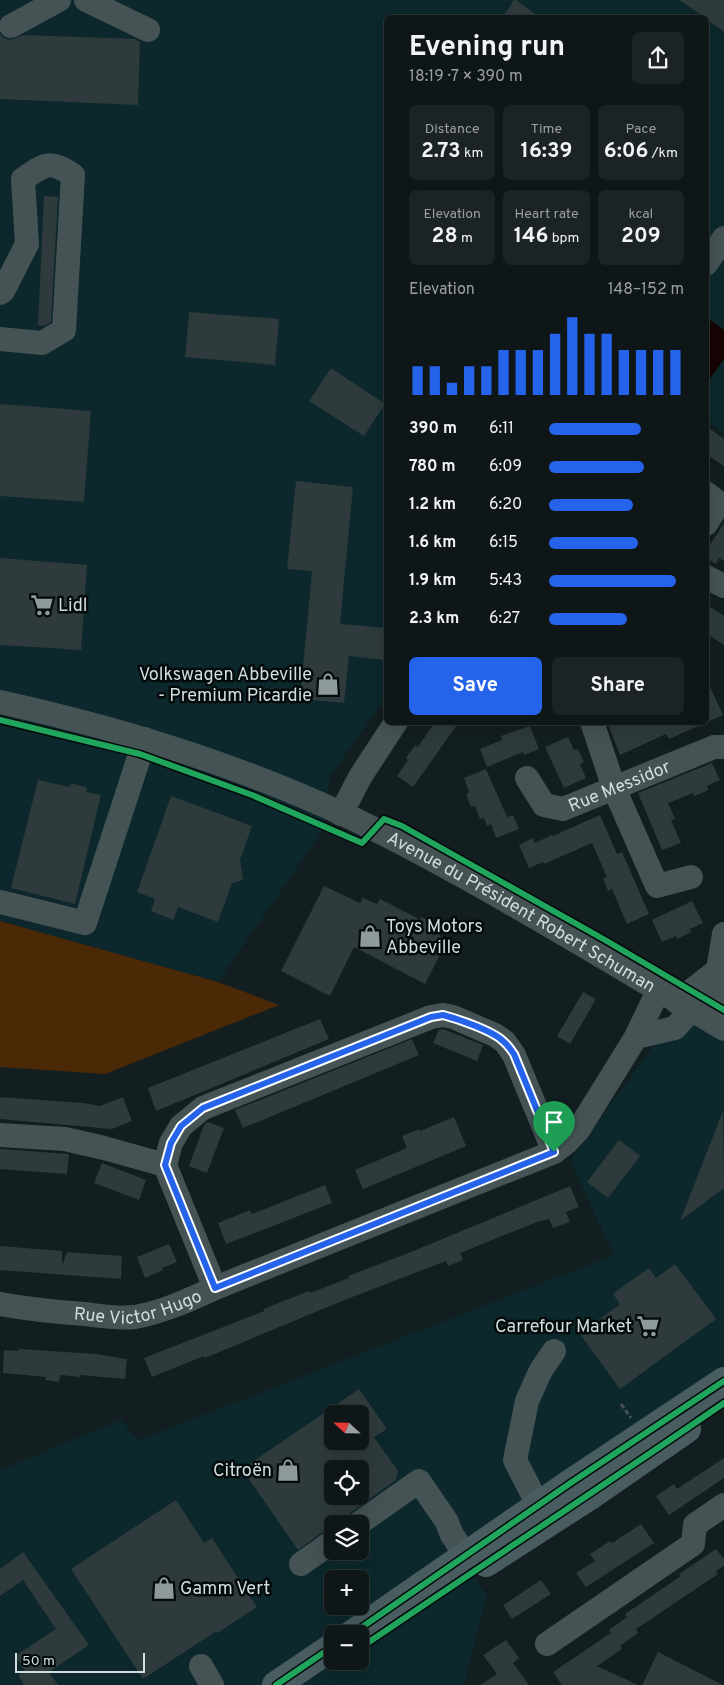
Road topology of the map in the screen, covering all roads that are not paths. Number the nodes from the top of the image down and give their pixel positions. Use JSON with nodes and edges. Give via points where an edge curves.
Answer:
{"nodes":[{"id":1,"x":59,"y":0,"type":"edge"},
{"id":2,"x":86,"y":0,"type":"edge"},
{"id":3,"x":11,"y":26,"type":"dead end"},
{"id":4,"x":148,"y":30,"type":"dead end"},
{"id":5,"x":724,"y":238,"type":"edge"},
{"id":6,"x":709,"y":260,"type":"edge"},
{"id":7,"x":0,"y":293,"type":"edge"},
{"id":8,"x":0,"y":339,"type":"edge"},
{"id":9,"x":709,"y":495,"type":"edge"},
{"id":10,"x":709,"y":519,"type":"edge"},
{"id":11,"x":709,"y":578,"type":"edge"},
{"id":12,"x":724,"y":586,"type":"edge"},
{"id":13,"x":0,"y":702,"type":"edge"},
{"id":14,"x":394,"y":725,"type":"edge"},
{"id":15,"x":593,"y":725,"type":"edge"},
{"id":16,"x":145,"y":739,"type":"junction"},
{"id":17,"x":724,"y":747,"type":"edge"},
{"id":18,"x":527,"y":778,"type":"dead end"},
{"id":19,"x":614,"y":788,"type":"junction"},
{"id":20,"x":342,"y":814,"type":"junction"},
{"id":21,"x":691,"y":877,"type":"dead end"},
{"id":22,"x":0,"y":902,"type":"edge"},
{"id":23,"x":724,"y":934,"type":"edge"},
{"id":24,"x":718,"y":970,"type":"junction"},
{"id":25,"x":691,"y":1010,"type":"edge"},
{"id":26,"x":636,"y":1037,"type":"junction"},
{"id":27,"x":0,"y":1135,"type":"edge"},
{"id":28,"x":554,"y":1152,"type":"junction"},
{"id":29,"x":165,"y":1165,"type":"junction"},
{"id":30,"x":215,"y":1288,"type":"junction"},
{"id":31,"x":0,"y":1304,"type":"edge"},
{"id":32,"x":554,"y":1351,"type":"dead end"},
{"id":33,"x":724,"y":1381,"type":"edge"},
{"id":34,"x":724,"y":1403,"type":"edge"},
{"id":35,"x":540,"y":1504,"type":"junction"},
{"id":36,"x":724,"y":1505,"type":"edge"},
{"id":37,"x":369,"y":1516,"type":"edge"},
{"id":38,"x":324,"y":1548,"type":"edge"},
{"id":39,"x":465,"y":1555,"type":"junction"},
{"id":40,"x":301,"y":1564,"type":"dead end"},
{"id":41,"x":365,"y":1625,"type":"edge"},
{"id":42,"x":369,"y":1642,"type":"edge"},
{"id":43,"x":547,"y":1644,"type":"dead end"},
{"id":44,"x":324,"y":1652,"type":"edge"},
{"id":45,"x":327,"y":1670,"type":"edge"},
{"id":46,"x":276,"y":1685,"type":"edge"},
{"id":47,"x":305,"y":1685,"type":"edge"}],
"edges":[{"from":1,"to":3,"type":"street"},
{"from":2,"to":4,"type":"street"},
{"from":5,"to":6,"type":"street"},
{"from":7,"to":8,"type":"street","via":[[27,244],[23,179],[45,165],[58,166],[73,175],[64,330],[42,344]]},
{"from":9,"to":10,"type":"street","via":[[719,503]]},
{"from":11,"to":12,"type":"street"},
{"from":13,"to":16,"type":"street","name":"Avenue du Président Robert Schuman","via":[[74,718]]},
{"from":14,"to":20,"type":"street","via":[[360,777]]},
{"from":15,"to":19,"type":"street"},
{"from":16,"to":20,"type":"street","name":"Avenue du Président Robert Schuman","via":[[260,779]]},
{"from":16,"to":22,"type":"street","via":[[85,923]]},
{"from":17,"to":19,"type":"street","name":"Rue Messidor","via":[[714,747]]},
{"from":18,"to":19,"type":"street","name":"Rue Messidor","via":[[544,805],[563,809]]},
{"from":19,"to":21,"type":"street","via":[[657,886]]},
{"from":20,"to":25,"type":"street","name":"Avenue du Président Robert Schuman","via":[[493,893]]},
{"from":23,"to":24,"type":"street","name":"Rue Victor Hugo"},
{"from":24,"to":25,"type":"street"},
{"from":24,"to":25,"type":"street","name":"Rue Victor Hugo","via":[[720,985],[714,1004]]},
{"from":25,"to":26,"type":"street","name":"Rue Victor Hugo"},
{"from":25,"to":26,"type":"street","via":[[675,1028]]},
{"from":26,"to":28,"type":"street","name":"Rue Victor Hugo","via":[[579,1129]]},
{"from":27,"to":29,"type":"street","via":[[65,1139]]},
{"from":28,"to":29,"type":"street","via":[[514,1054],[505,1042],[443,1015],[203,1108],[181,1126],[171,1143]]},
{"from":28,"to":30,"type":"street","name":"Rue Victor Hugo"},
{"from":29,"to":30,"type":"street"},
{"from":30,"to":31,"type":"street","name":"Rue Victor Hugo","via":[[179,1304],[133,1317],[34,1310]]},
{"from":32,"to":35,"type":"street","via":[[527,1401],[515,1460]]},
{"from":33,"to":35,"type":"main road"},
{"from":34,"to":42,"type":"main road"},
{"from":35,"to":39,"type":"main road"},
{"from":36,"to":43,"type":"street","via":[[695,1525],[693,1544]]},
{"from":37,"to":39,"type":"street","via":[[419,1480],[448,1522],[450,1533]]},
{"from":38,"to":40,"type":"street"},
{"from":39,"to":41,"type":"main road"},
{"from":44,"to":46,"type":"main road"},
{"from":45,"to":47,"type":"main road"}]}
